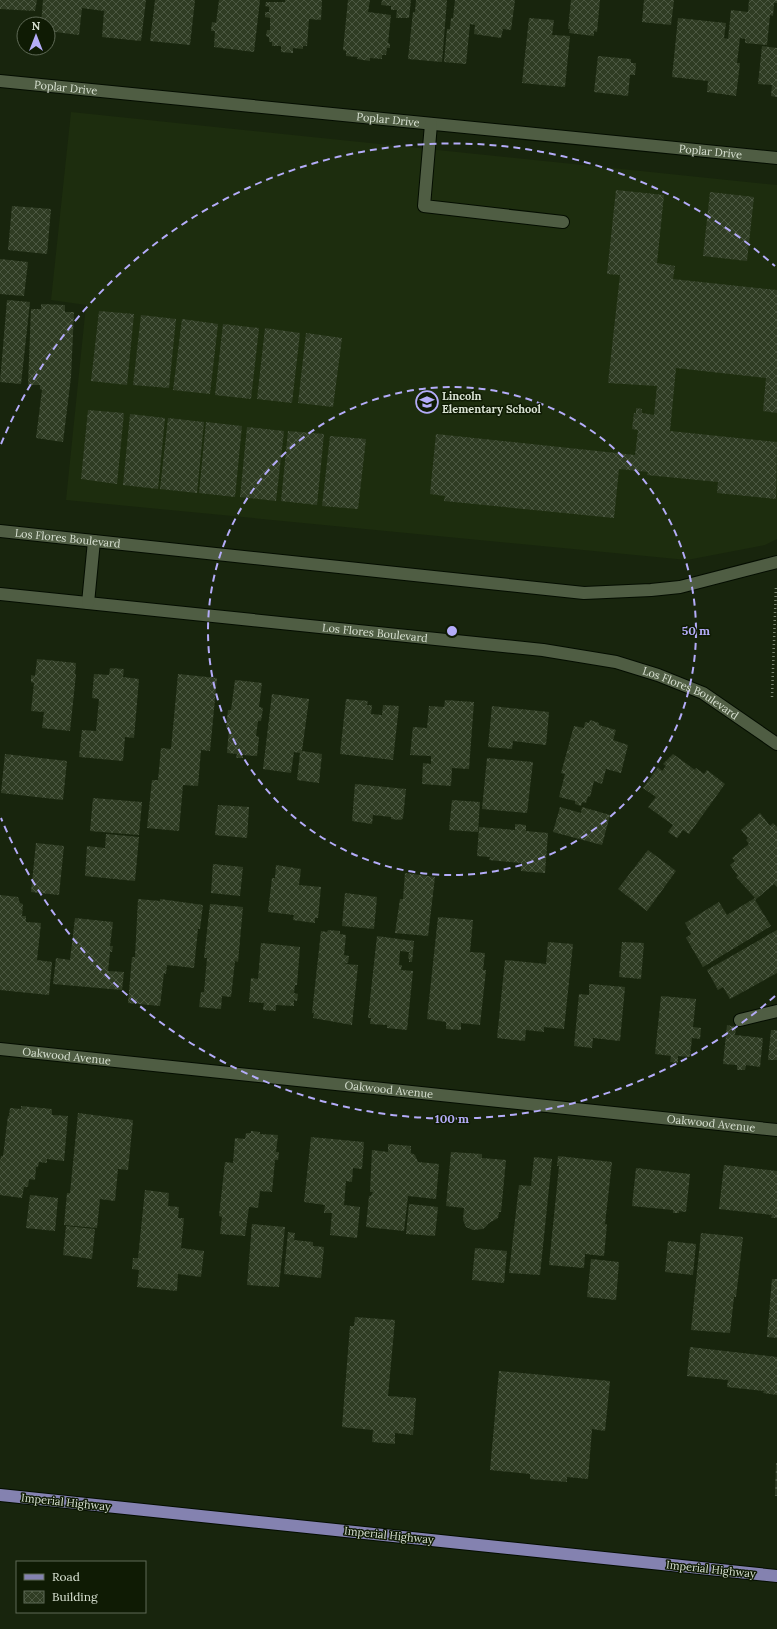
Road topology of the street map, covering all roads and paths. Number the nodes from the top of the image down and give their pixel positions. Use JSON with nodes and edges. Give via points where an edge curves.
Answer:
{"nodes":[{"id":1,"x":0,"y":81,"type":"edge"},
{"id":2,"x":431,"y":124,"type":"junction"},
{"id":3,"x":777,"y":158,"type":"edge"},
{"id":4,"x":563,"y":222,"type":"dead end"},
{"id":5,"x":0,"y":531,"type":"edge"},
{"id":6,"x":94,"y":541,"type":"junction"},
{"id":7,"x":777,"y":562,"type":"edge"},
{"id":8,"x":776,"y":582,"type":"dead end"},
{"id":9,"x":0,"y":594,"type":"edge"},
{"id":10,"x":88,"y":603,"type":"junction"},
{"id":11,"x":772,"y":698,"type":"dead end"},
{"id":12,"x":777,"y":744,"type":"edge"},
{"id":13,"x":777,"y":1011,"type":"edge"},
{"id":14,"x":740,"y":1020,"type":"dead end"},
{"id":15,"x":0,"y":1049,"type":"edge"},
{"id":16,"x":777,"y":1130,"type":"edge"},
{"id":17,"x":0,"y":1495,"type":"edge"},
{"id":18,"x":777,"y":1576,"type":"edge"}],
"edges":[{"from":1,"to":2,"type":"street","name":"Poplar Drive"},
{"from":2,"to":3,"type":"street","name":"Poplar Drive"},
{"from":2,"to":4,"type":"street","via":[[424,206]]},
{"from":5,"to":6,"type":"street","name":"Los Flores Boulevard"},
{"from":6,"to":7,"type":"street","name":"Los Flores Boulevard","via":[[584,592],[680,587]]},
{"from":6,"to":10,"type":"street"},
{"from":8,"to":11,"type":"path"},
{"from":9,"to":10,"type":"street","name":"Los Flores Boulevard"},
{"from":10,"to":12,"type":"street","name":"Los Flores Boulevard","via":[[543,650],[616,662],[703,693]]},
{"from":13,"to":14,"type":"street"},
{"from":15,"to":16,"type":"street","name":"Oakwood Avenue"},
{"from":17,"to":18,"type":"main road","name":"Imperial Highway"}]}
